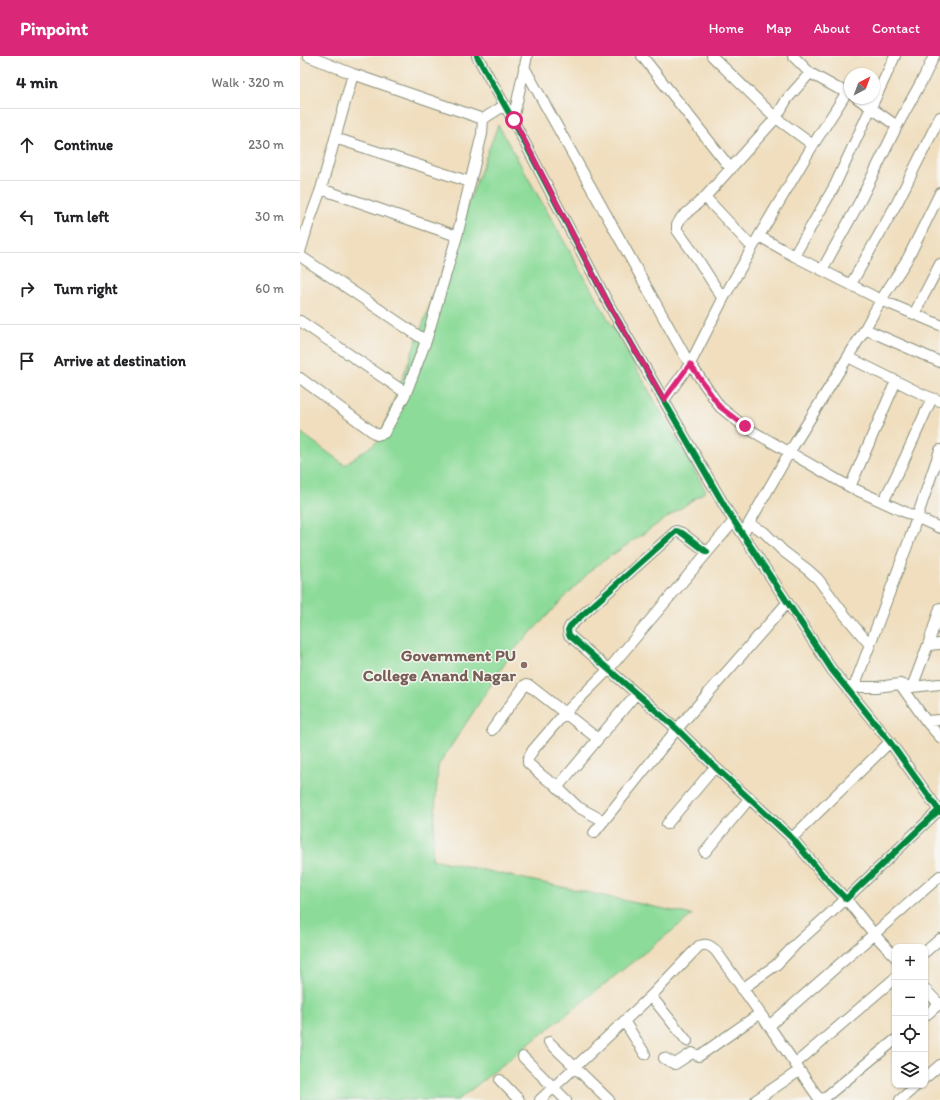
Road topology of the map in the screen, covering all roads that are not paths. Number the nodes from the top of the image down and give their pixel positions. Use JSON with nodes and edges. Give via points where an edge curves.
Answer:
{"nodes":[{"id":1,"x":308,"y":56,"type":"edge"},
{"id":2,"x":477,"y":56,"type":"edge"},
{"id":3,"x":527,"y":56,"type":"edge"},
{"id":4,"x":712,"y":56,"type":"edge"},
{"id":5,"x":793,"y":56,"type":"edge"},
{"id":6,"x":895,"y":56,"type":"edge"},
{"id":7,"x":934,"y":56,"type":"edge"},
{"id":8,"x":645,"y":57,"type":"edge"},
{"id":9,"x":524,"y":67,"type":"junction"},
{"id":10,"x":810,"y":73,"type":"junction"},
{"id":11,"x":353,"y":74,"type":"junction"},
{"id":12,"x":844,"y":91,"type":"edge"},
{"id":13,"x":844,"y":100,"type":"edge"},
{"id":14,"x":865,"y":104,"type":"edge"},
{"id":15,"x":505,"y":105,"type":"junction"},
{"id":16,"x":871,"y":108,"type":"junction"},
{"id":17,"x":940,"y":117,"type":"edge"},
{"id":18,"x":776,"y":118,"type":"junction"},
{"id":19,"x":483,"y":119,"type":"junction"},
{"id":20,"x":514,"y":120,"type":"junction"},
{"id":21,"x":897,"y":126,"type":"junction"},
{"id":22,"x":335,"y":138,"type":"junction"},
{"id":23,"x":813,"y":145,"type":"junction"},
{"id":24,"x":731,"y":168,"type":"junction"},
{"id":25,"x":470,"y":182,"type":"junction"},
{"id":26,"x":321,"y":189,"type":"junction"},
{"id":27,"x":940,"y":193,"type":"edge"},
{"id":28,"x":705,"y":197,"type":"junction"},
{"id":29,"x":304,"y":223,"type":"edge"},
{"id":30,"x":457,"y":236,"type":"junction"},
{"id":31,"x":759,"y":236,"type":"junction"},
{"id":32,"x":752,"y":247,"type":"junction"},
{"id":33,"x":300,"y":252,"type":"edge"},
{"id":34,"x":300,"y":256,"type":"edge"},
{"id":35,"x":794,"y":256,"type":"junction"},
{"id":36,"x":940,"y":264,"type":"edge"},
{"id":37,"x":822,"y":270,"type":"junction"},
{"id":38,"x":851,"y":284,"type":"junction"},
{"id":39,"x":722,"y":300,"type":"junction"},
{"id":40,"x":881,"y":300,"type":"junction"},
{"id":41,"x":914,"y":314,"type":"junction"},
{"id":42,"x":300,"y":321,"type":"edge"},
{"id":43,"x":940,"y":325,"type":"edge"},
{"id":44,"x":865,"y":329,"type":"junction"},
{"id":45,"x":426,"y":341,"type":"junction"},
{"id":46,"x":848,"y":357,"type":"junction"},
{"id":47,"x":940,"y":362,"type":"edge"},
{"id":48,"x":690,"y":364,"type":"junction"},
{"id":49,"x":300,"y":378,"type":"edge"},
{"id":50,"x":896,"y":381,"type":"junction"},
{"id":51,"x":406,"y":393,"type":"junction"},
{"id":52,"x":936,"y":399,"type":"edge"},
{"id":53,"x":664,"y":400,"type":"junction"},
{"id":54,"x":940,"y":450,"type":"edge"},
{"id":55,"x":789,"y":453,"type":"junction"},
{"id":56,"x":850,"y":487,"type":"junction"},
{"id":57,"x":883,"y":502,"type":"junction"},
{"id":58,"x":917,"y":518,"type":"junction"},
{"id":59,"x":734,"y":521,"type":"junction"},
{"id":60,"x":749,"y":524,"type":"junction"},
{"id":61,"x":940,"y":528,"type":"edge"},
{"id":62,"x":743,"y":534,"type":"junction"},
{"id":63,"x":707,"y":552,"type":"junction"},
{"id":64,"x":788,"y":603,"type":"junction"},
{"id":65,"x":940,"y":608,"type":"edge"},
{"id":66,"x":870,"y":644,"type":"junction"},
{"id":67,"x":940,"y":644,"type":"edge"},
{"id":68,"x":928,"y":645,"type":"junction"},
{"id":69,"x":608,"y":670,"type":"junction"},
{"id":70,"x":900,"y":684,"type":"junction"},
{"id":71,"x":940,"y":684,"type":"edge"},
{"id":72,"x":912,"y":686,"type":"junction"},
{"id":73,"x":849,"y":687,"type":"junction"},
{"id":74,"x":636,"y":694,"type":"junction"},
{"id":75,"x":564,"y":714,"type":"junction"},
{"id":76,"x":940,"y":720,"type":"edge"},
{"id":77,"x":926,"y":721,"type":"junction"},
{"id":78,"x":678,"y":729,"type":"junction"},
{"id":79,"x":492,"y":730,"type":"dead end"},
{"id":80,"x":940,"y":737,"type":"edge"},
{"id":81,"x":598,"y":740,"type":"junction"},
{"id":82,"x":890,"y":742,"type":"junction"},
{"id":83,"x":715,"y":766,"type":"junction"},
{"id":84,"x":554,"y":784,"type":"junction"},
{"id":85,"x":750,"y":798,"type":"junction"},
{"id":86,"x":939,"y":811,"type":"edge"},
{"id":87,"x":604,"y":821,"type":"junction"},
{"id":88,"x":667,"y":824,"type":"dead end"},
{"id":89,"x":594,"y":833,"type":"dead end"},
{"id":90,"x":792,"y":838,"type":"junction"},
{"id":91,"x":705,"y":852,"type":"dead end"},
{"id":92,"x":940,"y":876,"type":"edge"},
{"id":93,"x":846,"y":899,"type":"junction"},
{"id":94,"x":874,"y":934,"type":"junction"},
{"id":95,"x":940,"y":939,"type":"edge"},
{"id":96,"x":928,"y":949,"type":"edge"},
{"id":97,"x":892,"y":954,"type":"edge"},
{"id":98,"x":893,"y":980,"type":"edge"},
{"id":99,"x":742,"y":989,"type":"junction"},
{"id":100,"x":928,"y":992,"type":"edge"},
{"id":101,"x":652,"y":996,"type":"junction"},
{"id":102,"x":940,"y":1004,"type":"edge"},
{"id":103,"x":759,"y":1014,"type":"junction"},
{"id":104,"x":928,"y":1014,"type":"edge"},
{"id":105,"x":624,"y":1021,"type":"junction"},
{"id":106,"x":769,"y":1026,"type":"junction"},
{"id":107,"x":549,"y":1042,"type":"dead end"},
{"id":108,"x":687,"y":1042,"type":"dead end"},
{"id":109,"x":892,"y":1042,"type":"edge"},
{"id":110,"x":645,"y":1054,"type":"dead end"},
{"id":111,"x":523,"y":1057,"type":"dead end"},
{"id":112,"x":664,"y":1058,"type":"dead end"},
{"id":113,"x":940,"y":1064,"type":"edge"},
{"id":114,"x":575,"y":1066,"type":"junction"},
{"id":115,"x":797,"y":1067,"type":"junction"},
{"id":116,"x":928,"y":1075,"type":"edge"},
{"id":117,"x":500,"y":1080,"type":"dead end"},
{"id":118,"x":553,"y":1088,"type":"junction"},
{"id":119,"x":914,"y":1088,"type":"edge"},
{"id":120,"x":818,"y":1099,"type":"edge"},
{"id":121,"x":519,"y":1100,"type":"edge"},
{"id":122,"x":540,"y":1100,"type":"edge"},
{"id":123,"x":566,"y":1100,"type":"edge"},
{"id":124,"x":609,"y":1100,"type":"edge"},
{"id":125,"x":756,"y":1100,"type":"edge"},
{"id":126,"x":900,"y":1100,"type":"edge"}],
"edges":[{"from":1,"to":11,"type":"street"},
{"from":2,"to":15,"type":"street"},
{"from":3,"to":9,"type":"street"},
{"from":4,"to":18,"type":"street"},
{"from":5,"to":10,"type":"street"},
{"from":6,"to":16,"type":"street"},
{"from":7,"to":21,"type":"street"},
{"from":8,"to":24,"type":"street"},
{"from":9,"to":20,"type":"street"},
{"from":9,"to":48,"type":"street"},
{"from":10,"to":12,"type":"street"},
{"from":10,"to":18,"type":"street","via":[[787,99]]},
{"from":11,"to":19,"type":"street"},
{"from":11,"to":22,"type":"street"},
{"from":13,"to":23,"type":"street"},
{"from":14,"to":16,"type":"street"},
{"from":15,"to":19,"type":"street"},
{"from":15,"to":20,"type":"street"},
{"from":16,"to":21,"type":"street"},
{"from":16,"to":35,"type":"street","via":[[834,187]]},
{"from":17,"to":38,"type":"street","via":[[897,203]]},
{"from":18,"to":23,"type":"street"},
{"from":18,"to":24,"type":"street"},
{"from":19,"to":25,"type":"street","via":[[482,134]]},
{"from":20,"to":53,"type":"street","via":[[609,305]]},
{"from":21,"to":37,"type":"street"},
{"from":22,"to":25,"type":"street"},
{"from":22,"to":26,"type":"street"},
{"from":23,"to":31,"type":"street"},
{"from":24,"to":28,"type":"street"},
{"from":25,"to":30,"type":"street"},
{"from":26,"to":29,"type":"street"},
{"from":26,"to":30,"type":"street"},
{"from":27,"to":40,"type":"street","via":[[908,258]]},
{"from":28,"to":32,"type":"street"},
{"from":28,"to":39,"type":"street","via":[[678,221],[676,227]]},
{"from":29,"to":33,"type":"street"},
{"from":30,"to":45,"type":"street"},
{"from":31,"to":32,"type":"street"},
{"from":31,"to":35,"type":"street"},
{"from":32,"to":39,"type":"street"},
{"from":34,"to":45,"type":"street"},
{"from":35,"to":37,"type":"street"},
{"from":36,"to":41,"type":"street"},
{"from":37,"to":38,"type":"street"},
{"from":38,"to":40,"type":"street"},
{"from":39,"to":48,"type":"street"},
{"from":40,"to":41,"type":"street"},
{"from":40,"to":44,"type":"street"},
{"from":41,"to":43,"type":"street"},
{"from":42,"to":51,"type":"street"},
{"from":44,"to":46,"type":"street"},
{"from":44,"to":47,"type":"street"},
{"from":45,"to":51,"type":"street"},
{"from":46,"to":50,"type":"street"},
{"from":46,"to":55,"type":"street"},
{"from":48,"to":53,"type":"street"},
{"from":48,"to":55,"type":"street","via":[[720,407],[738,422]]},
{"from":49,"to":51,"type":"street","via":[[377,435],[384,433]]},
{"from":50,"to":52,"type":"street"},
{"from":50,"to":56,"type":"street"},
{"from":52,"to":57,"type":"street"},
{"from":53,"to":59,"type":"street"},
{"from":54,"to":58,"type":"street"},
{"from":55,"to":56,"type":"street"},
{"from":55,"to":60,"type":"street"},
{"from":56,"to":57,"type":"street"},
{"from":57,"to":58,"type":"street"},
{"from":58,"to":61,"type":"street"},
{"from":58,"to":66,"type":"street"},
{"from":59,"to":62,"type":"street"},
{"from":59,"to":63,"type":"street"},
{"from":60,"to":62,"type":"street"},
{"from":60,"to":66,"type":"street","via":[[764,532],[818,579]]},
{"from":62,"to":64,"type":"street"},
{"from":63,"to":69,"type":"street"},
{"from":63,"to":69,"type":"street","via":[[682,532],[676,531],[570,626],[569,635]]},
{"from":64,"to":73,"type":"street","via":[[832,670]]},
{"from":64,"to":78,"type":"street"},
{"from":65,"to":68,"type":"street"},
{"from":66,"to":73,"type":"street"},
{"from":67,"to":68,"type":"street"},
{"from":68,"to":72,"type":"street"},
{"from":69,"to":74,"type":"street"},
{"from":69,"to":75,"type":"street"},
{"from":70,"to":72,"type":"street"},
{"from":70,"to":73,"type":"street"},
{"from":70,"to":77,"type":"street"},
{"from":71,"to":72,"type":"street"},
{"from":73,"to":82,"type":"street"},
{"from":74,"to":78,"type":"street"},
{"from":74,"to":81,"type":"street"},
{"from":75,"to":79,"type":"street","via":[[526,685]]},
{"from":75,"to":81,"type":"street"},
{"from":75,"to":84,"type":"street","via":[[528,759],[533,768]]},
{"from":76,"to":77,"type":"street"},
{"from":77,"to":80,"type":"street"},
{"from":78,"to":83,"type":"street"},
{"from":78,"to":87,"type":"street"},
{"from":81,"to":84,"type":"street","via":[[561,783]]},
{"from":82,"to":86,"type":"street"},
{"from":82,"to":90,"type":"street"},
{"from":83,"to":85,"type":"street"},
{"from":83,"to":88,"type":"street"},
{"from":84,"to":87,"type":"street","via":[[578,807]]},
{"from":85,"to":90,"type":"street"},
{"from":85,"to":91,"type":"street"},
{"from":86,"to":93,"type":"street"},
{"from":87,"to":89,"type":"street"},
{"from":90,"to":93,"type":"street"},
{"from":92,"to":94,"type":"street"},
{"from":93,"to":94,"type":"street"},
{"from":93,"to":99,"type":"street","via":[[776,965]]},
{"from":94,"to":97,"type":"street"},
{"from":94,"to":106,"type":"street"},
{"from":95,"to":96,"type":"street"},
{"from":98,"to":115,"type":"street"},
{"from":99,"to":101,"type":"street","via":[[712,946],[703,944]]},
{"from":99,"to":103,"type":"street"},
{"from":100,"to":102,"type":"street"},
{"from":101,"to":105,"type":"street"},
{"from":101,"to":108,"type":"street"},
{"from":102,"to":104,"type":"street"},
{"from":103,"to":106,"type":"street"},
{"from":103,"to":112,"type":"street","via":[[699,1056],[692,1053],[674,1064]]},
{"from":105,"to":110,"type":"street"},
{"from":105,"to":114,"type":"street"},
{"from":106,"to":115,"type":"street"},
{"from":107,"to":114,"type":"street"},
{"from":109,"to":120,"type":"street"},
{"from":111,"to":118,"type":"street"},
{"from":113,"to":116,"type":"street"},
{"from":114,"to":118,"type":"street"},
{"from":114,"to":124,"type":"street"},
{"from":115,"to":120,"type":"street"},
{"from":115,"to":125,"type":"street"},
{"from":117,"to":121,"type":"street"},
{"from":118,"to":122,"type":"street"},
{"from":118,"to":123,"type":"street"},
{"from":119,"to":126,"type":"street"}]}
